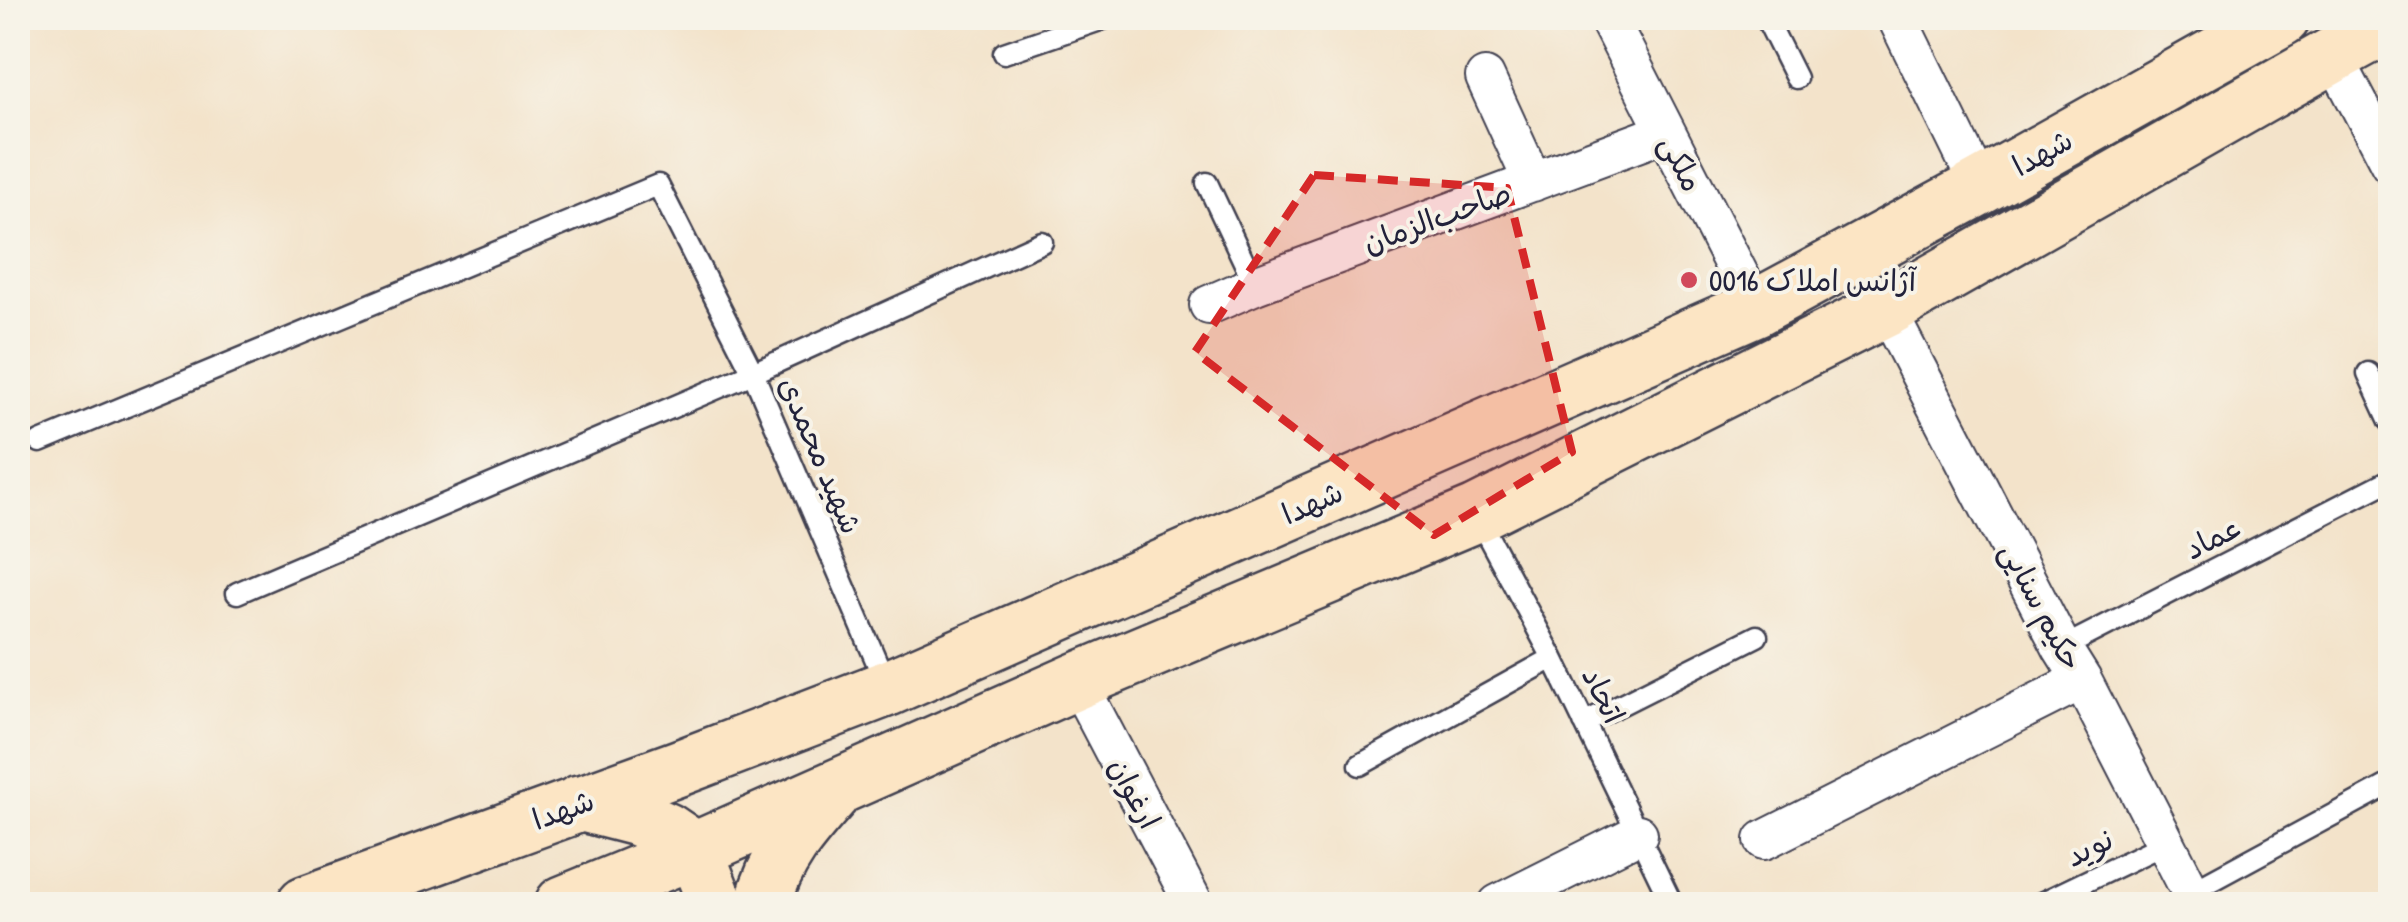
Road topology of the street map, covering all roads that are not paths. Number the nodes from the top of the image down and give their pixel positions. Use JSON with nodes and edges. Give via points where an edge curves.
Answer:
{"nodes":[{"id":1,"x":1106,"y":18,"type":"edge"},
{"id":2,"x":1608,"y":18,"type":"edge"},
{"id":3,"x":1766,"y":18,"type":"edge"},
{"id":4,"x":1897,"y":18,"type":"edge"},
{"id":5,"x":2282,"y":18,"type":"edge"},
{"id":6,"x":2390,"y":24,"type":"edge"},
{"id":7,"x":1004,"y":53,"type":"dead end"},
{"id":8,"x":2332,"y":55,"type":"junction"},
{"id":9,"x":1485,"y":77,"type":"dead end"},
{"id":10,"x":1796,"y":78,"type":"dead end"},
{"id":11,"x":1666,"y":132,"type":"junction"},
{"id":12,"x":2390,"y":164,"type":"edge"},
{"id":13,"x":1533,"y":182,"type":"junction"},
{"id":14,"x":1207,"y":183,"type":"dead end"},
{"id":15,"x":1980,"y":187,"type":"junction"},
{"id":16,"x":1042,"y":242,"type":"dead end"},
{"id":17,"x":1255,"y":285,"type":"junction"},
{"id":18,"x":1209,"y":305,"type":"dead end"},
{"id":19,"x":1756,"y":308,"type":"junction"},
{"id":20,"x":1886,"y":309,"type":"junction"},
{"id":21,"x":753,"y":373,"type":"junction"},
{"id":22,"x":2368,"y":374,"type":"dead end"},
{"id":23,"x":2390,"y":421,"type":"edge"},
{"id":24,"x":40,"y":442,"type":"dead end"},
{"id":25,"x":2390,"y":480,"type":"edge"},
{"id":26,"x":1476,"y":514,"type":"junction"},
{"id":27,"x":238,"y":593,"type":"dead end"},
{"id":28,"x":1757,"y":636,"type":"dead end"},
{"id":29,"x":2062,"y":648,"type":"junction"},
{"id":30,"x":1553,"y":658,"type":"junction"},
{"id":31,"x":2082,"y":680,"type":"junction"},
{"id":32,"x":1077,"y":681,"type":"junction"},
{"id":33,"x":888,"y":688,"type":"junction"},
{"id":34,"x":1584,"y":723,"type":"junction"},
{"id":35,"x":1360,"y":765,"type":"dead end"},
{"id":36,"x":679,"y":768,"type":"junction"},
{"id":37,"x":2390,"y":784,"type":"edge"},
{"id":38,"x":838,"y":788,"type":"junction"},
{"id":39,"x":579,"y":802,"type":"junction"},
{"id":40,"x":637,"y":818,"type":"junction"},
{"id":41,"x":1638,"y":834,"type":"junction"},
{"id":42,"x":1764,"y":840,"type":"dead end"},
{"id":43,"x":2166,"y":842,"type":"junction"},
{"id":44,"x":695,"y":850,"type":"junction"},
{"id":45,"x":621,"y":894,"type":"edge"},
{"id":46,"x":2194,"y":898,"type":"edge"},
{"id":47,"x":305,"y":904,"type":"edge"},
{"id":48,"x":563,"y":904,"type":"edge"},
{"id":49,"x":716,"y":904,"type":"edge"},
{"id":50,"x":763,"y":904,"type":"edge"},
{"id":51,"x":1194,"y":904,"type":"edge"},
{"id":52,"x":1498,"y":904,"type":"edge"},
{"id":53,"x":1672,"y":904,"type":"edge"},
{"id":54,"x":2040,"y":904,"type":"edge"}],
"edges":[{"from":1,"to":7,"type":"lane"},
{"from":2,"to":11,"type":"street","name":"ملکی"},
{"from":3,"to":10,"type":"lane"},
{"from":4,"to":15,"type":"street"},
{"from":5,"to":15,"type":"main road","name":"شهدا"},
{"from":6,"to":8,"type":"main road","name":"شهدا"},
{"from":8,"to":12,"type":"street"},
{"from":8,"to":20,"type":"main road","name":"شهدا"},
{"from":9,"to":13,"type":"street"},
{"from":11,"to":13,"type":"street","name":"صاحب‌الزمان"},
{"from":11,"to":19,"type":"street","name":"ملکی"},
{"from":13,"to":17,"type":"street","name":"صاحب‌الزمان"},
{"from":14,"to":17,"type":"lane"},
{"from":15,"to":19,"type":"main road","name":"شهدا"},
{"from":16,"to":21,"type":"lane","name":"شهید محمدی"},
{"from":17,"to":18,"type":"street","name":"صاحب‌الزمان"},
{"from":19,"to":33,"type":"main road","name":"شهدا"},
{"from":20,"to":26,"type":"main road","name":"شهدا"},
{"from":20,"to":29,"type":"street","name":"حکیم سنایی"},
{"from":21,"to":24,"type":"lane","via":[[658,185]]},
{"from":21,"to":27,"type":"lane"},
{"from":21,"to":33,"type":"lane","name":"شهید محمدی"},
{"from":22,"to":23,"type":"lane"},
{"from":25,"to":29,"type":"lane","name":"عماد"},
{"from":26,"to":30,"type":"lane","name":"اتحاد"},
{"from":26,"to":32,"type":"main road","name":"شهدا"},
{"from":28,"to":34,"type":"lane"},
{"from":29,"to":31,"type":"street","name":"حکیم سنایی"},
{"from":30,"to":34,"type":"lane","name":"اتحاد"},
{"from":30,"to":35,"type":"lane"},
{"from":31,"to":42,"type":"street"},
{"from":31,"to":43,"type":"street","name":"حکیم سنایی"},
{"from":32,"to":38,"type":"main road","name":"شهدا"},
{"from":32,"to":51,"type":"street","name":"ارغوان"},
{"from":33,"to":36,"type":"main road","name":"شهدا"},
{"from":34,"to":41,"type":"lane","name":"اتحاد"},
{"from":36,"to":39,"type":"main road","name":"شهدا"},
{"from":36,"to":40,"type":"main road"},
{"from":37,"to":46,"type":"lane"},
{"from":38,"to":44,"type":"main road","name":"شهدا"},
{"from":38,"to":50,"type":"main road","via":[[791,841]]},
{"from":39,"to":40,"type":"main road"},
{"from":39,"to":47,"type":"main road","name":"شهدا"},
{"from":40,"to":44,"type":"main road"},
{"from":40,"to":45,"type":"main road","via":[[624,852]]},
{"from":41,"to":52,"type":"street"},
{"from":41,"to":53,"type":"lane","name":"اتحاد"},
{"from":43,"to":46,"type":"street","name":"حکیم سنایی"},
{"from":43,"to":54,"type":"lane","name":"نوید"},
{"from":44,"to":45,"type":"main road","name":"شهدا"},
{"from":44,"to":49,"type":"main road"},
{"from":45,"to":48,"type":"main road","name":"شهدا"}]}
